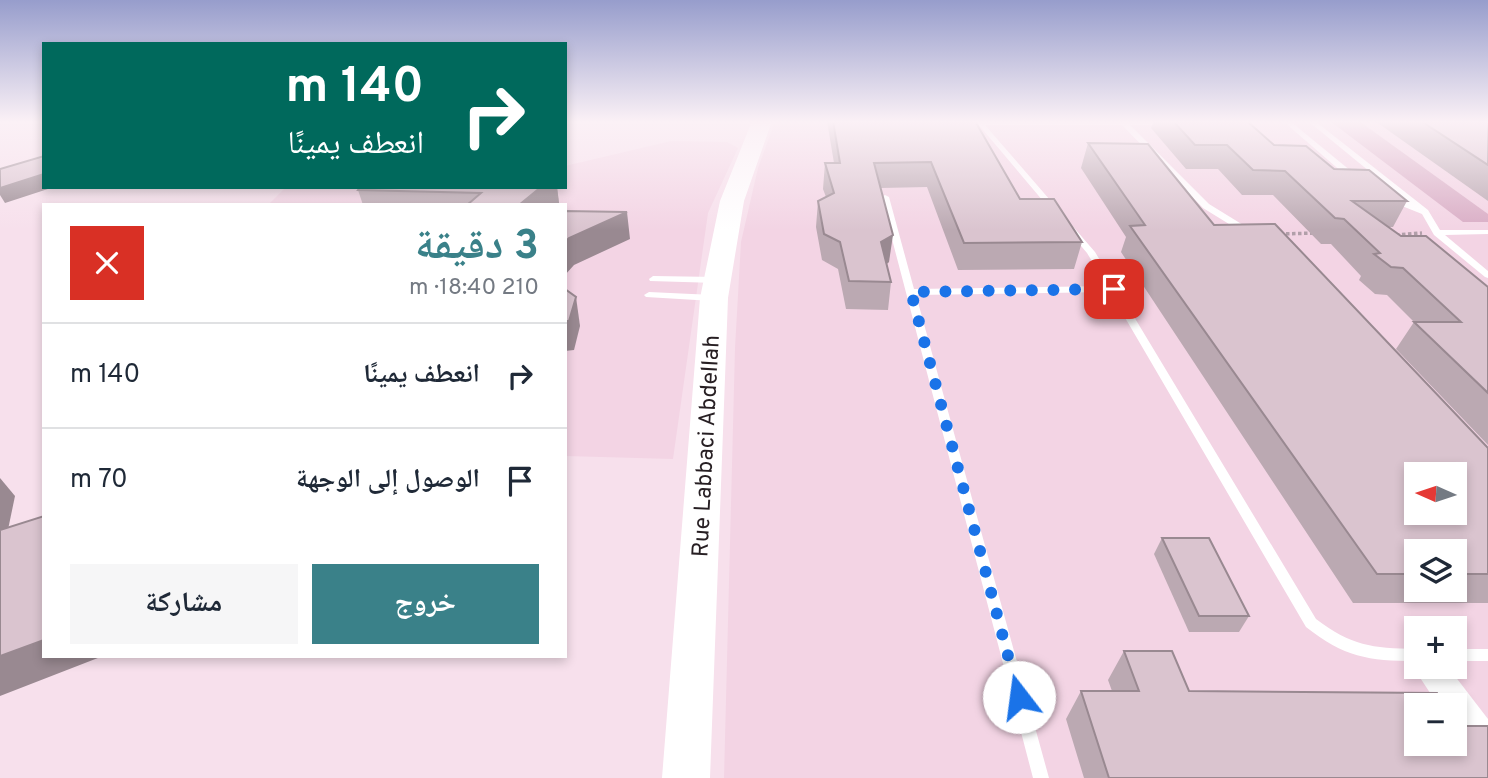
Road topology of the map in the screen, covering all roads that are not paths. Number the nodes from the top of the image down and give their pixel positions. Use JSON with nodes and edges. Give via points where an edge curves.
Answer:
{"nodes":[{"id":1,"x":748,"y":157,"type":"edge"},
{"id":2,"x":753,"y":157,"type":"edge"},
{"id":3,"x":1010,"y":157,"type":"edge"},
{"id":4,"x":1158,"y":157,"type":"edge"},
{"id":5,"x":1329,"y":157,"type":"edge"},
{"id":6,"x":1356,"y":157,"type":"edge"},
{"id":7,"x":1341,"y":177,"type":"edge"},
{"id":8,"x":885,"y":197,"type":"edge"},
{"id":9,"x":1388,"y":197,"type":"edge"},
{"id":10,"x":1425,"y":212,"type":"junction"},
{"id":11,"x":1488,"y":232,"type":"edge"},
{"id":12,"x":1437,"y":233,"type":"junction"},
{"id":13,"x":1256,"y":235,"type":"edge"},
{"id":14,"x":1488,"y":275,"type":"edge"},
{"id":15,"x":653,"y":279,"type":"dead end"},
{"id":16,"x":721,"y":289,"type":"junction"},
{"id":17,"x":1114,"y":289,"type":"junction"},
{"id":18,"x":911,"y":292,"type":"junction"},
{"id":19,"x":649,"y":295,"type":"dead end"},
{"id":20,"x":1404,"y":655,"type":"edge"},
{"id":21,"x":1467,"y":655,"type":"edge"},
{"id":22,"x":1488,"y":655,"type":"edge"},
{"id":23,"x":1438,"y":679,"type":"edge"},
{"id":24,"x":1488,"y":747,"type":"edge"},
{"id":25,"x":686,"y":778,"type":"edge"},
{"id":26,"x":703,"y":778,"type":"edge"},
{"id":27,"x":1041,"y":778,"type":"edge"}],
"edges":[{"from":1,"to":16,"type":"street","name":"Rue Labbaci Abdellah","via":[[732,201]]},
{"from":2,"to":16,"type":"street","name":"Rue Labbaci Abdellah"},
{"from":3,"to":17,"type":"lane","via":[[1075,230]]},
{"from":4,"to":13,"type":"lane","via":[[1206,206]]},
{"from":5,"to":7,"type":"lane","via":[[1364,187]]},
{"from":6,"to":10,"type":"lane"},
{"from":8,"to":18,"type":"lane"},
{"from":9,"to":10,"type":"lane"},
{"from":10,"to":12,"type":"lane"},
{"from":11,"to":12,"type":"lane"},
{"from":12,"to":14,"type":"lane"},
{"from":15,"to":16,"type":"lane"},
{"from":16,"to":19,"type":"lane"},
{"from":16,"to":25,"type":"street","name":"Rue Labbaci Abdellah"},
{"from":16,"to":26,"type":"street","name":"Rue Labbaci Abdellah"},
{"from":17,"to":18,"type":"lane"},
{"from":17,"to":20,"type":"lane","via":[[1311,623],[1336,644],[1375,655]]},
{"from":18,"to":27,"type":"lane"},
{"from":21,"to":22,"type":"lane"},
{"from":23,"to":24,"type":"street"}]}
